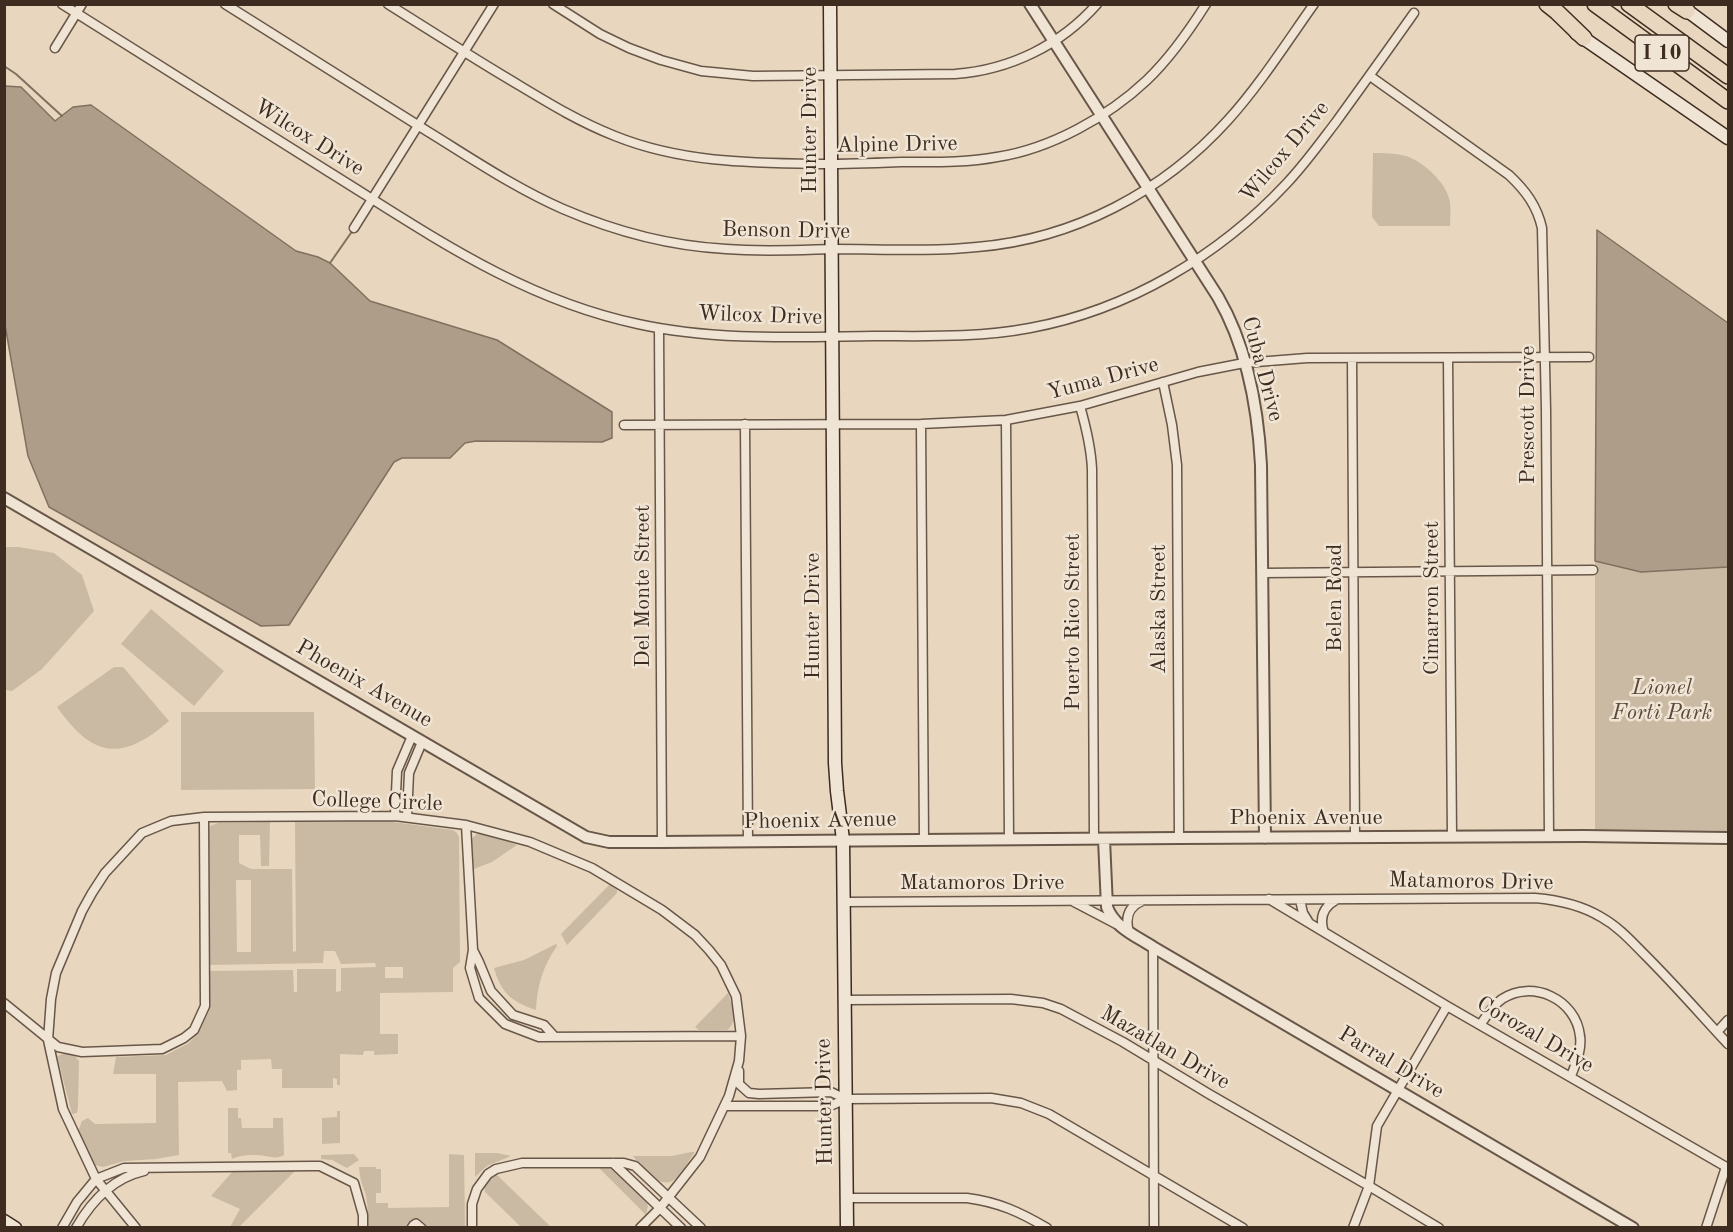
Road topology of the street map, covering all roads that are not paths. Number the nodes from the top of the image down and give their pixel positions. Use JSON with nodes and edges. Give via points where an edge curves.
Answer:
{"nodes":[{"id":1,"x":62,"y":4,"type":"edge"},
{"id":2,"x":82,"y":4,"type":"edge"},
{"id":3,"x":225,"y":4,"type":"edge"},
{"id":4,"x":388,"y":4,"type":"edge"},
{"id":5,"x":494,"y":4,"type":"edge"},
{"id":6,"x":553,"y":4,"type":"edge"},
{"id":7,"x":830,"y":4,"type":"edge"},
{"id":8,"x":1030,"y":4,"type":"edge"},
{"id":9,"x":1097,"y":4,"type":"edge"},
{"id":10,"x":1206,"y":4,"type":"edge"},
{"id":11,"x":1314,"y":4,"type":"edge"},
{"id":12,"x":1538,"y":4,"type":"edge"},
{"id":13,"x":1546,"y":4,"type":"edge"},
{"id":14,"x":1595,"y":4,"type":"edge"},
{"id":15,"x":1629,"y":4,"type":"edge"},
{"id":16,"x":1681,"y":6,"type":"edge"},
{"id":17,"x":1414,"y":13,"type":"dead end"},
{"id":18,"x":77,"y":14,"type":"junction"},
{"id":19,"x":1584,"y":38,"type":"junction"},
{"id":20,"x":1053,"y":41,"type":"junction"},
{"id":21,"x":1728,"y":41,"type":"edge"},
{"id":22,"x":55,"y":48,"type":"dead end"},
{"id":23,"x":464,"y":52,"type":"junction"},
{"id":24,"x":831,"y":75,"type":"junction"},
{"id":25,"x":1370,"y":76,"type":"junction"},
{"id":26,"x":1728,"y":76,"type":"edge"},
{"id":27,"x":1728,"y":101,"type":"edge"},
{"id":28,"x":1100,"y":116,"type":"junction"},
{"id":29,"x":418,"y":125,"type":"junction"},
{"id":30,"x":1728,"y":138,"type":"edge"},
{"id":31,"x":831,"y":164,"type":"junction"},
{"id":32,"x":1148,"y":188,"type":"junction"},
{"id":33,"x":372,"y":199,"type":"junction"},
{"id":34,"x":354,"y":228,"type":"dead end"},
{"id":35,"x":832,"y":249,"type":"junction"},
{"id":36,"x":1196,"y":260,"type":"junction"},
{"id":37,"x":659,"y":329,"type":"junction"},
{"id":38,"x":832,"y":337,"type":"junction"},
{"id":39,"x":1545,"y":357,"type":"junction"},
{"id":40,"x":1589,"y":357,"type":"dead end"},
{"id":41,"x":1352,"y":358,"type":"junction"},
{"id":42,"x":1448,"y":358,"type":"junction"},
{"id":43,"x":1244,"y":363,"type":"junction"},
{"id":44,"x":1163,"y":382,"type":"junction"},
{"id":45,"x":1080,"y":406,"type":"junction"},
{"id":46,"x":1006,"y":420,"type":"junction"},
{"id":47,"x":833,"y":423,"type":"junction"},
{"id":48,"x":745,"y":424,"type":"junction"},
{"id":49,"x":921,"y":424,"type":"junction"},
{"id":50,"x":624,"y":425,"type":"dead end"},
{"id":51,"x":660,"y":425,"type":"junction"},
{"id":52,"x":4,"y":498,"type":"edge"},
{"id":53,"x":1546,"y":570,"type":"junction"},
{"id":54,"x":1593,"y":570,"type":"dead end"},
{"id":55,"x":1450,"y":571,"type":"junction"},
{"id":56,"x":1353,"y":572,"type":"junction"},
{"id":57,"x":1263,"y":573,"type":"junction"},
{"id":58,"x":412,"y":736,"type":"junction"},
{"id":59,"x":422,"y":742,"type":"junction"},
{"id":60,"x":395,"y":816,"type":"junction"},
{"id":61,"x":204,"y":817,"type":"junction"},
{"id":62,"x":407,"y":817,"type":"junction"},
{"id":63,"x":466,"y":825,"type":"junction"},
{"id":64,"x":1452,"y":837,"type":"junction"},
{"id":65,"x":1549,"y":837,"type":"junction"},
{"id":66,"x":1179,"y":838,"type":"junction"},
{"id":67,"x":1265,"y":838,"type":"junction"},
{"id":68,"x":1355,"y":838,"type":"junction"},
{"id":69,"x":1728,"y":838,"type":"edge"},
{"id":70,"x":1009,"y":839,"type":"junction"},
{"id":71,"x":1099,"y":839,"type":"junction"},
{"id":72,"x":843,"y":840,"type":"junction"},
{"id":73,"x":924,"y":840,"type":"junction"},
{"id":74,"x":748,"y":841,"type":"junction"},
{"id":75,"x":662,"y":842,"type":"junction"},
{"id":76,"x":1269,"y":899,"type":"junction"},
{"id":77,"x":1338,"y":899,"type":"junction"},
{"id":78,"x":1145,"y":900,"type":"junction"},
{"id":79,"x":1300,"y":900,"type":"junction"},
{"id":80,"x":1071,"y":901,"type":"junction"},
{"id":81,"x":844,"y":902,"type":"junction"},
{"id":82,"x":1106,"y":902,"type":"junction"},
{"id":83,"x":1311,"y":925,"type":"junction"},
{"id":84,"x":1125,"y":929,"type":"junction"},
{"id":85,"x":1324,"y":932,"type":"junction"},
{"id":86,"x":1153,"y":947,"type":"junction"},
{"id":87,"x":473,"y":950,"type":"junction"},
{"id":88,"x":845,"y":1000,"type":"junction"},
{"id":89,"x":4,"y":1002,"type":"edge"},
{"id":90,"x":1447,"y":1006,"type":"junction"},
{"id":91,"x":1728,"y":1020,"type":"edge"},
{"id":92,"x":1481,"y":1024,"type":"junction"},
{"id":93,"x":1716,"y":1032,"type":"junction"},
{"id":94,"x":553,"y":1035,"type":"junction"},
{"id":95,"x":741,"y":1036,"type":"junction"},
{"id":96,"x":48,"y":1040,"type":"junction"},
{"id":97,"x":1728,"y":1044,"type":"edge"},
{"id":98,"x":739,"y":1061,"type":"junction"},
{"id":99,"x":1152,"y":1061,"type":"junction"},
{"id":100,"x":1571,"y":1076,"type":"junction"},
{"id":101,"x":1398,"y":1090,"type":"junction"},
{"id":102,"x":759,"y":1094,"type":"junction"},
{"id":103,"x":729,"y":1096,"type":"junction"},
{"id":104,"x":846,"y":1099,"type":"junction"},
{"id":105,"x":725,"y":1106,"type":"junction"},
{"id":106,"x":613,"y":1163,"type":"junction"},
{"id":107,"x":162,"y":1167,"type":"junction"},
{"id":108,"x":1727,"y":1168,"type":"edge"},
{"id":109,"x":1153,"y":1174,"type":"junction"},
{"id":110,"x":96,"y":1179,"type":"junction"},
{"id":111,"x":1369,"y":1186,"type":"junction"},
{"id":112,"x":104,"y":1190,"type":"junction"},
{"id":113,"x":669,"y":1197,"type":"junction"},
{"id":114,"x":847,"y":1198,"type":"junction"},
{"id":115,"x":116,"y":1204,"type":"junction"},
{"id":116,"x":660,"y":1208,"type":"junction"},
{"id":117,"x":86,"y":1209,"type":"junction"},
{"id":118,"x":4,"y":1221,"type":"edge"},
{"id":119,"x":15,"y":1227,"type":"edge"},
{"id":120,"x":62,"y":1227,"type":"edge"},
{"id":121,"x":76,"y":1227,"type":"edge"},
{"id":122,"x":136,"y":1227,"type":"edge"},
{"id":123,"x":363,"y":1227,"type":"edge"},
{"id":124,"x":411,"y":1227,"type":"edge"},
{"id":125,"x":422,"y":1227,"type":"edge"},
{"id":126,"x":472,"y":1227,"type":"edge"},
{"id":127,"x":640,"y":1227,"type":"edge"},
{"id":128,"x":681,"y":1227,"type":"edge"},
{"id":129,"x":701,"y":1227,"type":"edge"},
{"id":130,"x":847,"y":1227,"type":"edge"},
{"id":131,"x":1047,"y":1227,"type":"edge"},
{"id":132,"x":1154,"y":1227,"type":"edge"},
{"id":133,"x":1243,"y":1227,"type":"edge"},
{"id":134,"x":1353,"y":1227,"type":"edge"},
{"id":135,"x":1438,"y":1227,"type":"edge"},
{"id":136,"x":1633,"y":1227,"type":"edge"},
{"id":137,"x":1706,"y":1227,"type":"edge"}],
"edges":[{"from":1,"to":18,"type":"street","name":"Wilcox Drive"},
{"from":2,"to":18,"type":"street"},
{"from":3,"to":29,"type":"street","name":"Benson Drive"},
{"from":4,"to":23,"type":"street","name":"Alpine Drive"},
{"from":5,"to":23,"type":"street"},
{"from":6,"to":24,"type":"street","via":[[600,34],[681,67],[717,74]]},
{"from":7,"to":24,"type":"main road","name":"Hunter Drive"},
{"from":8,"to":20,"type":"street","name":"Cuba Drive"},
{"from":9,"to":20,"type":"street"},
{"from":10,"to":28,"type":"street","name":"Alpine Drive","via":[[1181,41],[1146,81]]},
{"from":11,"to":32,"type":"street","name":"Benson Drive","via":[[1231,117],[1178,168]]},
{"from":12,"to":19,"type":"main road"},
{"from":13,"to":19,"type":"highway"},
{"from":14,"to":27,"type":"highway","number":"I 10"},
{"from":15,"to":26,"type":"highway","number":"I 10"},
{"from":16,"to":21,"type":"main road"},
{"from":17,"to":25,"type":"street","name":"Wilcox Drive"},
{"from":18,"to":22,"type":"street"},
{"from":18,"to":33,"type":"street","name":"Wilcox Drive"},
{"from":19,"to":30,"type":"main road"},
{"from":20,"to":24,"type":"street","via":[[1021,59],[982,71],[955,75]]},
{"from":20,"to":28,"type":"street","name":"Cuba Drive"},
{"from":23,"to":29,"type":"street"},
{"from":23,"to":31,"type":"street","name":"Alpine Drive","via":[[568,115],[636,144],[680,156],[741,163]]},
{"from":24,"to":31,"type":"main road","name":"Hunter Drive"},
{"from":25,"to":36,"type":"street","name":"Wilcox Drive","via":[[1289,181],[1245,224]]},
{"from":25,"to":39,"type":"street","name":"Prescott Drive","via":[[1509,175],[1534,204],[1544,239]]},
{"from":28,"to":31,"type":"street","name":"Alpine Drive","via":[[1061,138],[1000,157],[954,162]]},
{"from":28,"to":32,"type":"street","name":"Cuba Drive"},
{"from":29,"to":33,"type":"street"},
{"from":29,"to":35,"type":"street","name":"Benson Drive","via":[[534,195],[620,230],[726,249]]},
{"from":31,"to":35,"type":"main road","name":"Hunter Drive"},
{"from":32,"to":35,"type":"street","name":"Benson Drive","via":[[1072,226],[1009,243],[949,249]]},
{"from":32,"to":36,"type":"street","name":"Cuba Drive"},
{"from":33,"to":34,"type":"street"},
{"from":33,"to":37,"type":"street","name":"Wilcox Drive","via":[[452,249],[532,290],[599,315]]},
{"from":35,"to":38,"type":"main road","name":"Hunter Drive"},
{"from":36,"to":38,"type":"street","name":"Wilcox Drive","via":[[1126,298],[1030,328],[972,335]]},
{"from":36,"to":43,"type":"street","name":"Cuba Drive","via":[[1225,309]]},
{"from":37,"to":38,"type":"street","name":"Wilcox Drive","via":[[736,337]]},
{"from":37,"to":51,"type":"street","name":"Del Monte Street"},
{"from":38,"to":47,"type":"main road","name":"Hunter Drive"},
{"from":39,"to":40,"type":"street","name":"Yuma Drive"},
{"from":39,"to":42,"type":"street","name":"Yuma Drive"},
{"from":39,"to":53,"type":"street","name":"Prescott Drive"},
{"from":41,"to":42,"type":"street","name":"Yuma Drive"},
{"from":41,"to":43,"type":"street","name":"Yuma Drive"},
{"from":41,"to":56,"type":"street","name":"Belen Road"},
{"from":42,"to":55,"type":"street","name":"Cimarron Street"},
{"from":43,"to":44,"type":"street","name":"Yuma Drive"},
{"from":43,"to":57,"type":"street","name":"Cuba Drive","via":[[1259,431]]},
{"from":44,"to":45,"type":"street","name":"Yuma Drive"},
{"from":44,"to":66,"type":"street","name":"Alaska Street","via":[[1177,465]]},
{"from":45,"to":46,"type":"street","name":"Yuma Drive"},
{"from":45,"to":71,"type":"street","name":"Puerto Rico Street","via":[[1092,469]]},
{"from":46,"to":49,"type":"street","name":"Yuma Drive"},
{"from":46,"to":70,"type":"street"},
{"from":47,"to":48,"type":"street","name":"Yuma Drive"},
{"from":47,"to":49,"type":"street","name":"Yuma Drive"},
{"from":47,"to":72,"type":"main road","name":"Hunter Drive","via":[[835,763]]},
{"from":48,"to":51,"type":"street","name":"Yuma Drive"},
{"from":48,"to":74,"type":"street"},
{"from":49,"to":73,"type":"street"},
{"from":50,"to":51,"type":"street","name":"Yuma Drive"},
{"from":51,"to":75,"type":"street","name":"Del Monte Street"},
{"from":52,"to":58,"type":"street","name":"Phoenix Avenue"},
{"from":53,"to":54,"type":"street"},
{"from":53,"to":55,"type":"street"},
{"from":53,"to":65,"type":"street","name":"Prescott Drive"},
{"from":55,"to":56,"type":"street"},
{"from":55,"to":64,"type":"street","name":"Cimarron Street"},
{"from":56,"to":57,"type":"street"},
{"from":56,"to":68,"type":"street","name":"Belen Road"},
{"from":57,"to":67,"type":"street","name":"Cuba Drive"},
{"from":58,"to":59,"type":"street","name":"Phoenix Avenue"},
{"from":58,"to":60,"type":"street","via":[[397,771]]},
{"from":59,"to":62,"type":"street","via":[[409,772]]},
{"from":59,"to":75,"type":"street","name":"Phoenix Avenue","via":[[586,837],[609,842]]},
{"from":60,"to":61,"type":"street","name":"College Circle"},
{"from":60,"to":62,"type":"street","name":"College Circle"},
{"from":61,"to":96,"type":"street","name":"College Circle","via":[[171,821],[142,833],[105,873],[82,911],[56,973]]},
{"from":61,"to":96,"type":"street","via":[[205,1006],[194,1029],[162,1049],[82,1052],[58,1047]]},
{"from":62,"to":63,"type":"street","name":"College Circle"},
{"from":63,"to":87,"type":"street"},
{"from":63,"to":95,"type":"street","name":"College Circle","via":[[530,842],[592,868],[678,921],[721,965],[736,996]]},
{"from":64,"to":65,"type":"street","name":"Phoenix Avenue"},
{"from":64,"to":68,"type":"street","name":"Phoenix Avenue"},
{"from":65,"to":69,"type":"street","name":"Phoenix Avenue"},
{"from":66,"to":67,"type":"street","name":"Phoenix Avenue"},
{"from":66,"to":71,"type":"street","name":"Phoenix Avenue"},
{"from":67,"to":68,"type":"street","name":"Phoenix Avenue"},
{"from":70,"to":71,"type":"street","name":"Phoenix Avenue"},
{"from":70,"to":73,"type":"street","name":"Phoenix Avenue"},
{"from":71,"to":82,"type":"street","name":"Puerto Rico Street"},
{"from":72,"to":73,"type":"street","name":"Phoenix Avenue"},
{"from":72,"to":74,"type":"street","name":"Phoenix Avenue"},
{"from":72,"to":81,"type":"main road","name":"Hunter Drive"},
{"from":74,"to":75,"type":"street","name":"Phoenix Avenue"},
{"from":76,"to":78,"type":"street","name":"Matamoros Drive"},
{"from":76,"to":79,"type":"street","name":"Matamoros Drive"},
{"from":76,"to":83,"type":"street","name":"Corozal Drive"},
{"from":77,"to":79,"type":"street","name":"Matamoros Drive"},
{"from":77,"to":85,"type":"street","via":[[1324,911]]},
{"from":77,"to":93,"type":"street","name":"Matamoros Drive","via":[[1535,898],[1578,906],[1625,934]]},
{"from":78,"to":82,"type":"street","name":"Matamoros Drive"},
{"from":78,"to":84,"type":"street","via":[[1129,912]]},
{"from":79,"to":83,"type":"street"},
{"from":80,"to":81,"type":"street","name":"Matamoros Drive"},
{"from":80,"to":82,"type":"street","name":"Matamoros Drive"},
{"from":80,"to":84,"type":"street","name":"Parral Drive"},
{"from":81,"to":88,"type":"main road","name":"Hunter Drive"},
{"from":82,"to":84,"type":"street","name":"Parral Drive","via":[[1111,916]]},
{"from":83,"to":85,"type":"street","name":"Corozal Drive"},
{"from":84,"to":86,"type":"street","name":"Parral Drive"},
{"from":85,"to":90,"type":"street","name":"Corozal Drive"},
{"from":86,"to":99,"type":"street"},
{"from":86,"to":101,"type":"street","name":"Parral Drive"},
{"from":87,"to":94,"type":"street","via":[[491,991],[513,1015],[544,1025]]},
{"from":87,"to":94,"type":"street","via":[[470,968],[479,998],[505,1024],[539,1036]]},
{"from":88,"to":99,"type":"street","name":"Mazatlan Drive","via":[[1011,999],[1043,1003],[1093,1025]]},
{"from":88,"to":104,"type":"main road","name":"Hunter Drive"},
{"from":89,"to":96,"type":"street"},
{"from":90,"to":92,"type":"street","name":"Corozal Drive"},
{"from":90,"to":101,"type":"street"},
{"from":91,"to":93,"type":"street"},
{"from":92,"to":100,"type":"street","name":"Corozal Drive"},
{"from":92,"to":100,"type":"street","via":[[1491,1008],[1508,996],[1532,991],[1552,996],[1567,1007],[1579,1028],[1579,1056]]},
{"from":93,"to":97,"type":"street","name":"Matamoros Drive"},
{"from":94,"to":95,"type":"street"},
{"from":95,"to":98,"type":"street","name":"College Circle"},
{"from":96,"to":110,"type":"street","name":"College Circle","via":[[63,1109]]},
{"from":98,"to":102,"type":"street","via":[[740,1084],[749,1093]]},
{"from":98,"to":103,"type":"street","name":"College Circle"},
{"from":99,"to":109,"type":"street"},
{"from":99,"to":111,"type":"street","name":"Mazatlan Drive"},
{"from":100,"to":108,"type":"street","name":"Corozal Drive"},
{"from":101,"to":111,"type":"street","via":[[1377,1126]]},
{"from":101,"to":136,"type":"street","name":"Parral Drive"},
{"from":102,"to":103,"type":"street"},
{"from":102,"to":104,"type":"street","via":[[831,1092]]},
{"from":103,"to":105,"type":"street","name":"College Circle"},
{"from":104,"to":105,"type":"street","via":[[831,1106]]},
{"from":104,"to":109,"type":"street","via":[[991,1098],[1021,1102]]},
{"from":104,"to":114,"type":"main road","name":"Hunter Drive"},
{"from":105,"to":113,"type":"street","name":"College Circle","via":[[700,1157]]},
{"from":106,"to":113,"type":"street","via":[[635,1166]]},
{"from":106,"to":116,"type":"street"},
{"from":106,"to":126,"type":"street","via":[[522,1162],[496,1169],[477,1189],[472,1204]]},
{"from":107,"to":110,"type":"street","via":[[124,1168]]},
{"from":107,"to":112,"type":"street","via":[[132,1174]]},
{"from":107,"to":123,"type":"street","via":[[320,1166],[354,1183]]},
{"from":108,"to":137,"type":"street"},
{"from":109,"to":132,"type":"street"},
{"from":109,"to":133,"type":"street"},
{"from":110,"to":112,"type":"street","name":"College Circle"},
{"from":110,"to":120,"type":"street"},
{"from":111,"to":134,"type":"street"},
{"from":111,"to":135,"type":"street","name":"Mazatlan Drive"},
{"from":112,"to":115,"type":"street","name":"College Circle"},
{"from":112,"to":117,"type":"street"},
{"from":113,"to":116,"type":"street","name":"College Circle"},
{"from":113,"to":129,"type":"street"},
{"from":114,"to":130,"type":"main road","name":"Hunter Drive"},
{"from":114,"to":131,"type":"street","via":[[980,1199],[1009,1207]]},
{"from":115,"to":117,"type":"street","via":[[96,1204]]},
{"from":115,"to":122,"type":"street","name":"College Circle"},
{"from":116,"to":127,"type":"street","name":"College Circle"},
{"from":116,"to":128,"type":"street"},
{"from":117,"to":121,"type":"street"},
{"from":118,"to":119,"type":"main road"},
{"from":124,"to":125,"type":"street","via":[[416,1223]]}]}
